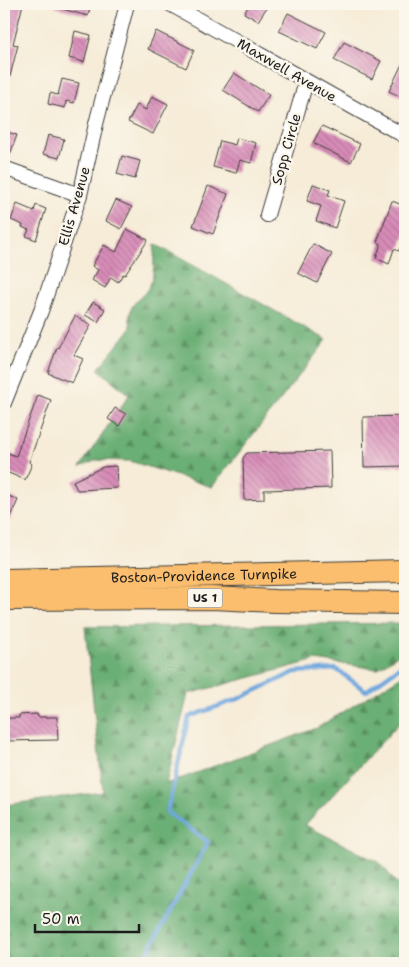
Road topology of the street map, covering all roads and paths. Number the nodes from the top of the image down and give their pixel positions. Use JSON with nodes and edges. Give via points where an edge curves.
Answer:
{"nodes":[{"id":1,"x":128,"y":4,"type":"edge"},
{"id":2,"x":170,"y":4,"type":"edge"},
{"id":3,"x":306,"y":82,"type":"junction"},
{"id":4,"x":405,"y":136,"type":"edge"},
{"id":5,"x":4,"y":168,"type":"edge"},
{"id":6,"x":80,"y":195,"type":"junction"},
{"id":7,"x":267,"y":215,"type":"dead end"},
{"id":8,"x":4,"y":403,"type":"edge"},
{"id":9,"x":405,"y":571,"type":"edge"},
{"id":10,"x":4,"y":580,"type":"edge"},
{"id":11,"x":4,"y":599,"type":"edge"},
{"id":12,"x":405,"y":603,"type":"edge"}],
"edges":[{"from":1,"to":6,"type":"street","name":"Ellis Avenue"},
{"from":2,"to":3,"type":"street","name":"Maxwell Avenue"},
{"from":3,"to":4,"type":"street","name":"Maxwell Avenue"},
{"from":3,"to":7,"type":"street","name":"Sopp Circle"},
{"from":5,"to":6,"type":"street"},
{"from":6,"to":8,"type":"street","name":"Ellis Avenue","via":[[41,311]]},
{"from":9,"to":10,"type":"main road","name":"Boston-Providence Turnpike","number":"US 1"},
{"from":11,"to":12,"type":"main road","name":"Boston-Providence Turnpike","number":"US 1","via":[[212,598]]}]}
